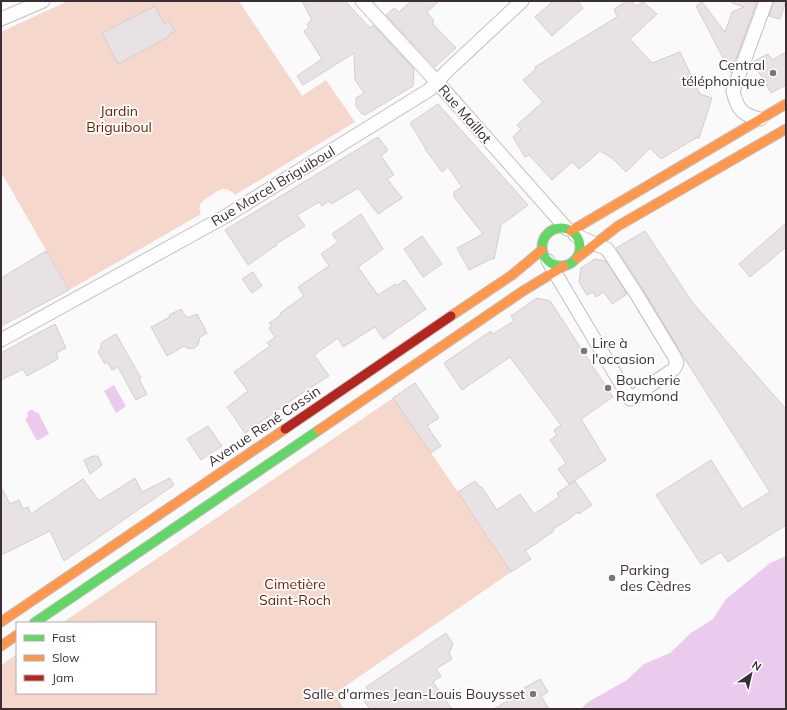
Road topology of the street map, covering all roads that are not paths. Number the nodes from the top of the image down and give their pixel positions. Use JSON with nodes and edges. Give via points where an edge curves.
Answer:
{"nodes":[{"id":1,"x":43,"y":1,"type":"edge"},
{"id":2,"x":362,"y":1,"type":"edge"},
{"id":3,"x":522,"y":1,"type":"edge"},
{"id":4,"x":766,"y":1,"type":"edge"},
{"id":5,"x":1,"y":19,"type":"edge"},
{"id":6,"x":437,"y":82,"type":"junction"},
{"id":7,"x":786,"y":104,"type":"edge"},
{"id":8,"x":760,"y":119,"type":"junction"},
{"id":9,"x":786,"y":129,"type":"edge"},
{"id":10,"x":612,"y":231,"type":"junction"},
{"id":11,"x":571,"y":232,"type":"junction"},
{"id":12,"x":595,"y":244,"type":"junction"},
{"id":13,"x":607,"y":250,"type":"junction"},
{"id":14,"x":577,"y":258,"type":"junction"},
{"id":15,"x":552,"y":262,"type":"junction"},
{"id":16,"x":1,"y":340,"type":"edge"},
{"id":17,"x":117,"y":555,"type":"junction"},
{"id":18,"x":1,"y":622,"type":"edge"},
{"id":19,"x":35,"y":622,"type":"edge"},
{"id":20,"x":16,"y":636,"type":"edge"},
{"id":21,"x":1,"y":646,"type":"edge"}],
"edges":[{"from":1,"to":5,"type":"street"},
{"from":2,"to":6,"type":"street","name":"Rue Maillot"},
{"from":3,"to":6,"type":"street","name":"Rue Marcel Briguiboul"},
{"from":4,"to":8,"type":"street","via":[[733,91],[740,111]]},
{"from":6,"to":11,"type":"street","name":"Rue Maillot"},
{"from":6,"to":16,"type":"street","name":"Rue Marcel Briguiboul","via":[[429,90],[226,216]]},
{"from":7,"to":8,"type":"main road"},
{"from":8,"to":11,"type":"main road"},
{"from":9,"to":10,"type":"main road"},
{"from":10,"to":12,"type":"main road"},
{"from":10,"to":13,"type":"street"},
{"from":11,"to":12,"type":"street"},
{"from":11,"to":14,"type":"main road","via":[[580,246]]},
{"from":11,"to":15,"type":"main road","via":[[560,228],[554,229],[544,238],[542,244]]},
{"from":12,"to":13,"type":"street"},
{"from":12,"to":14,"type":"main road"},
{"from":13,"to":15,"type":"street","via":[[677,363],[674,369],[630,399]]},
{"from":14,"to":15,"type":"main road","via":[[569,264]]},
{"from":15,"to":17,"type":"main road","name":"Avenue René Cassin","via":[[523,291]]},
{"from":15,"to":17,"type":"main road","name":"Avenue René Cassin","via":[[512,275]]},
{"from":17,"to":18,"type":"main road","name":"Avenue René Cassin"},
{"from":17,"to":19,"type":"main road","name":"Avenue René Cassin"},
{"from":20,"to":21,"type":"main road"}]}
